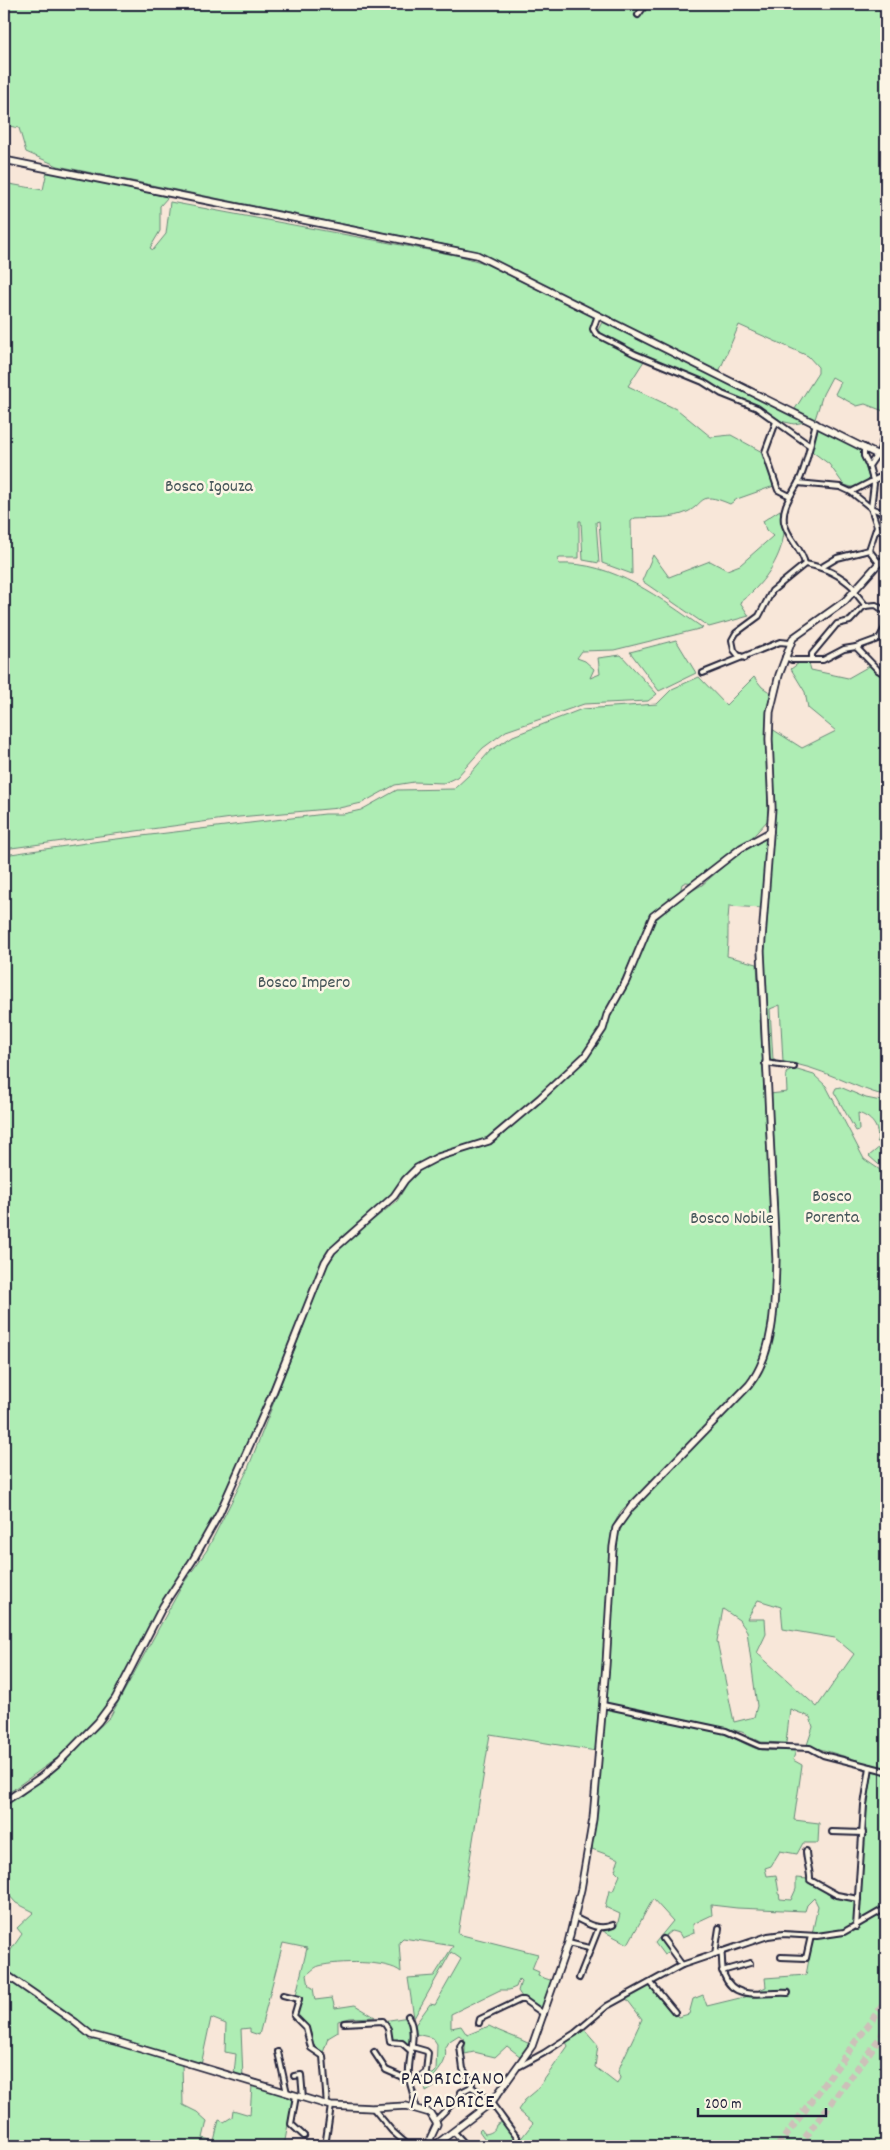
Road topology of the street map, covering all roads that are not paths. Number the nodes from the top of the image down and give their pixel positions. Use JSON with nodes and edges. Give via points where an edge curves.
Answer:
{"nodes":[{"id":1,"x":646,"y":4,"type":"edge"},
{"id":2,"x":638,"y":15,"type":"dead end"},
{"id":3,"x":4,"y":160,"type":"edge"},
{"id":4,"x":598,"y":314,"type":"junction"},
{"id":5,"x":776,"y":422,"type":"junction"},
{"id":6,"x":816,"y":423,"type":"junction"},
{"id":7,"x":886,"y":426,"type":"edge"},
{"id":8,"x":809,"y":446,"type":"junction"},
{"id":9,"x":864,"y":447,"type":"junction"},
{"id":10,"x":878,"y":454,"type":"junction"},
{"id":11,"x":886,"y":459,"type":"edge"},
{"id":12,"x":869,"y":466,"type":"junction"},
{"id":13,"x":886,"y":474,"type":"edge"},
{"id":14,"x":874,"y":482,"type":"junction"},
{"id":15,"x":798,"y":483,"type":"junction"},
{"id":16,"x":852,"y":492,"type":"junction"},
{"id":17,"x":790,"y":496,"type":"junction"},
{"id":18,"x":871,"y":508,"type":"junction"},
{"id":19,"x":886,"y":514,"type":"edge"},
{"id":20,"x":877,"y":528,"type":"junction"},
{"id":21,"x":886,"y":533,"type":"edge"},
{"id":22,"x":869,"y":550,"type":"junction"},
{"id":23,"x":886,"y":559,"type":"edge"},
{"id":24,"x":879,"y":563,"type":"junction"},
{"id":25,"x":804,"y":564,"type":"junction"},
{"id":26,"x":822,"y":567,"type":"junction"},
{"id":27,"x":855,"y":590,"type":"junction"},
{"id":28,"x":866,"y":606,"type":"junction"},
{"id":29,"x":886,"y":612,"type":"edge"},
{"id":30,"x":886,"y":626,"type":"edge"},
{"id":31,"x":886,"y":636,"type":"edge"},
{"id":32,"x":880,"y":637,"type":"junction"},
{"id":33,"x":790,"y":643,"type":"junction"},
{"id":34,"x":856,"y":647,"type":"junction"},
{"id":35,"x":784,"y":657,"type":"junction"},
{"id":36,"x":744,"y":658,"type":"junction"},
{"id":37,"x":812,"y":660,"type":"junction"},
{"id":38,"x":703,"y":673,"type":"dead end"},
{"id":39,"x":886,"y":675,"type":"edge"},
{"id":40,"x":770,"y":832,"type":"junction"},
{"id":41,"x":765,"y":1064,"type":"junction"},
{"id":42,"x":794,"y":1067,"type":"dead end"},
{"id":43,"x":602,"y":1705,"type":"junction"},
{"id":44,"x":870,"y":1767,"type":"junction"},
{"id":45,"x":886,"y":1771,"type":"edge"},
{"id":46,"x":4,"y":1802,"type":"edge"},
{"id":47,"x":832,"y":1832,"type":"dead end"},
{"id":48,"x":863,"y":1833,"type":"junction"},
{"id":49,"x":806,"y":1851,"type":"dead end"},
{"id":50,"x":858,"y":1899,"type":"junction"},
{"id":51,"x":886,"y":1908,"type":"edge"},
{"id":52,"x":574,"y":1917,"type":"junction"},
{"id":53,"x":613,"y":1924,"type":"dead end"},
{"id":54,"x":856,"y":1927,"type":"junction"},
{"id":55,"x":719,"y":1928,"type":"dead end"},
{"id":56,"x":598,"y":1930,"type":"dead end"},
{"id":57,"x":811,"y":1936,"type":"junction"},
{"id":58,"x":663,"y":1939,"type":"dead end"},
{"id":59,"x":568,"y":1943,"type":"junction"},
{"id":60,"x":589,"y":1948,"type":"junction"},
{"id":61,"x":721,"y":1952,"type":"junction"},
{"id":62,"x":715,"y":1954,"type":"junction"},
{"id":63,"x":781,"y":1957,"type":"dead end"},
{"id":64,"x":750,"y":1963,"type":"dead end"},
{"id":65,"x":682,"y":1965,"type":"junction"},
{"id":66,"x":722,"y":1971,"type":"junction"},
{"id":67,"x":4,"y":1973,"type":"edge"},
{"id":68,"x":579,"y":1978,"type":"dead end"},
{"id":69,"x":651,"y":1983,"type":"junction"},
{"id":70,"x":788,"y":1993,"type":"dead end"},
{"id":71,"x":283,"y":1995,"type":"dead end"},
{"id":72,"x":675,"y":2012,"type":"dead end"},
{"id":73,"x":544,"y":2014,"type":"junction"},
{"id":74,"x":408,"y":2016,"type":"dead end"},
{"id":75,"x":344,"y":2023,"type":"dead end"},
{"id":76,"x":479,"y":2023,"type":"dead end"},
{"id":77,"x":462,"y":2044,"type":"dead end"},
{"id":78,"x":411,"y":2049,"type":"junction"},
{"id":79,"x":278,"y":2052,"type":"dead end"},
{"id":80,"x":374,"y":2052,"type":"dead end"},
{"id":81,"x":518,"y":2066,"type":"junction"},
{"id":82,"x":422,"y":2075,"type":"dead end"},
{"id":83,"x":294,"y":2076,"type":"dead end"},
{"id":84,"x":409,"y":2080,"type":"junction"},
{"id":85,"x":471,"y":2087,"type":"junction"},
{"id":86,"x":287,"y":2093,"type":"junction"},
{"id":87,"x":296,"y":2096,"type":"junction"},
{"id":88,"x":303,"y":2098,"type":"junction"},
{"id":89,"x":492,"y":2102,"type":"junction"},
{"id":90,"x":329,"y":2106,"type":"junction"},
{"id":91,"x":415,"y":2107,"type":"junction"},
{"id":92,"x":372,"y":2108,"type":"junction"},
{"id":93,"x":436,"y":2120,"type":"junction"},
{"id":94,"x":454,"y":2132,"type":"junction"},
{"id":95,"x":304,"y":2136,"type":"dead end"},
{"id":96,"x":517,"y":2137,"type":"dead end"},
{"id":97,"x":431,"y":2145,"type":"edge"},
{"id":98,"x":325,"y":2146,"type":"edge"},
{"id":99,"x":409,"y":2146,"type":"edge"},
{"id":100,"x":467,"y":2146,"type":"edge"}],
"edges":[{"from":1,"to":2,"type":"street"},
{"from":3,"to":4,"type":"main road","via":[[464,252]]},
{"from":4,"to":5,"type":"street","via":[[593,329],[596,334],[703,382],[756,408]]},
{"from":4,"to":6,"type":"main road"},
{"from":5,"to":8,"type":"street"},
{"from":5,"to":17,"type":"street","via":[[766,452],[778,490]]},
{"from":6,"to":8,"type":"street"},
{"from":6,"to":9,"type":"main road"},
{"from":7,"to":10,"type":"street"},
{"from":8,"to":15,"type":"street"},
{"from":9,"to":10,"type":"main road"},
{"from":9,"to":12,"type":"street"},
{"from":10,"to":11,"type":"main road"},
{"from":10,"to":12,"type":"street"},
{"from":12,"to":14,"type":"street"},
{"from":13,"to":14,"type":"street"},
{"from":14,"to":16,"type":"street"},
{"from":14,"to":18,"type":"street"},
{"from":15,"to":16,"type":"street","via":[[840,487]]},
{"from":15,"to":17,"type":"street"},
{"from":16,"to":18,"type":"street"},
{"from":17,"to":25,"type":"street","via":[[784,524],[802,553]]},
{"from":18,"to":19,"type":"street"},
{"from":18,"to":20,"type":"street"},
{"from":20,"to":21,"type":"street"},
{"from":20,"to":22,"type":"street"},
{"from":22,"to":24,"type":"street"},
{"from":22,"to":26,"type":"street","via":[[838,558]]},
{"from":23,"to":24,"type":"main road"},
{"from":24,"to":27,"type":"main road"},
{"from":25,"to":26,"type":"street"},
{"from":25,"to":36,"type":"street","via":[[772,591],[758,616],[736,632],[732,640],[734,650]]},
{"from":26,"to":27,"type":"street"},
{"from":27,"to":28,"type":"street"},
{"from":27,"to":33,"type":"main road","via":[[842,604],[795,635]]},
{"from":28,"to":29,"type":"street","via":[[876,605]]},
{"from":28,"to":37,"type":"street","via":[[850,621],[837,624],[812,654]]},
{"from":30,"to":32,"type":"street"},
{"from":31,"to":32,"type":"street"},
{"from":32,"to":34,"type":"street"},
{"from":33,"to":35,"type":"main road"},
{"from":33,"to":36,"type":"street","via":[[780,642]]},
{"from":34,"to":37,"type":"street","via":[[844,649],[823,660]]},
{"from":34,"to":39,"type":"street"},
{"from":35,"to":37,"type":"street"},
{"from":35,"to":40,"type":"main road","via":[[770,712]]},
{"from":36,"to":38,"type":"street"},
{"from":40,"to":41,"type":"main road","via":[[761,951]]},
{"from":40,"to":46,"type":"main road","via":[[741,848],[653,916],[603,1029],[585,1056],[489,1141],[438,1157],[417,1168],[394,1196],[332,1251],[219,1514],[163,1606],[115,1699],[98,1722],[60,1761]]},
{"from":41,"to":42,"type":"street"},
{"from":41,"to":43,"type":"main road","via":[[776,1259],[765,1355],[749,1385],[631,1507],[616,1528]]},
{"from":43,"to":44,"type":"street","via":[[726,1731],[760,1746],[810,1748],[823,1755]]},
{"from":43,"to":52,"type":"main road","via":[[591,1829]]},
{"from":44,"to":45,"type":"street"},
{"from":44,"to":48,"type":"street"},
{"from":47,"to":48,"type":"street"},
{"from":48,"to":50,"type":"street"},
{"from":49,"to":50,"type":"street","via":[[810,1880],[837,1895]]},
{"from":50,"to":54,"type":"street"},
{"from":51,"to":54,"type":"street"},
{"from":52,"to":53,"type":"street","via":[[598,1927]]},
{"from":52,"to":59,"type":"main road"},
{"from":54,"to":57,"type":"street"},
{"from":55,"to":62,"type":"street"},
{"from":56,"to":60,"type":"street"},
{"from":57,"to":61,"type":"street","via":[[768,1936]]},
{"from":57,"to":63,"type":"street","via":[[806,1958]]},
{"from":58,"to":65,"type":"street"},
{"from":59,"to":60,"type":"street"},
{"from":59,"to":73,"type":"main road"},
{"from":60,"to":68,"type":"street"},
{"from":61,"to":62,"type":"street"},
{"from":61,"to":66,"type":"street"},
{"from":62,"to":65,"type":"street"},
{"from":64,"to":66,"type":"street"},
{"from":65,"to":69,"type":"street"},
{"from":66,"to":70,"type":"street","via":[[729,1983],[744,1994]]},
{"from":67,"to":86,"type":"main road","via":[[90,2035]]},
{"from":69,"to":72,"type":"street"},
{"from":69,"to":81,"type":"street","via":[[607,2006],[576,2033]]},
{"from":71,"to":90,"type":"street","via":[[300,1999],[294,2016],[306,2028],[312,2048],[323,2056]]},
{"from":73,"to":76,"type":"street","via":[[520,2000],[487,2015]]},
{"from":73,"to":81,"type":"main road","via":[[534,2042]]},
{"from":74,"to":78,"type":"street","via":[[412,2022]]},
{"from":75,"to":78,"type":"street","via":[[383,2021],[390,2042],[402,2043]]},
{"from":77,"to":85,"type":"street","via":[[463,2069]]},
{"from":78,"to":82,"type":"street","via":[[428,2053],[426,2072]]},
{"from":78,"to":84,"type":"street"},
{"from":79,"to":86,"type":"street"},
{"from":80,"to":84,"type":"street","via":[[386,2070]]},
{"from":81,"to":89,"type":"main road"},
{"from":83,"to":88,"type":"street","via":[[301,2076]]},
{"from":84,"to":91,"type":"street"},
{"from":85,"to":89,"type":"street"},
{"from":85,"to":93,"type":"street","via":[[461,2092]]},
{"from":86,"to":87,"type":"main road"},
{"from":87,"to":88,"type":"main road"},
{"from":87,"to":95,"type":"street","via":[[291,2124]]},
{"from":88,"to":90,"type":"main road"},
{"from":89,"to":94,"type":"main road"},
{"from":89,"to":96,"type":"street"},
{"from":90,"to":92,"type":"main road"},
{"from":90,"to":98,"type":"street"},
{"from":91,"to":92,"type":"main road"},
{"from":91,"to":93,"type":"main road","via":[[430,2112]]},
{"from":92,"to":99,"type":"street"},
{"from":93,"to":97,"type":"main road"},
{"from":94,"to":97,"type":"main road"},
{"from":94,"to":100,"type":"street"}]}
